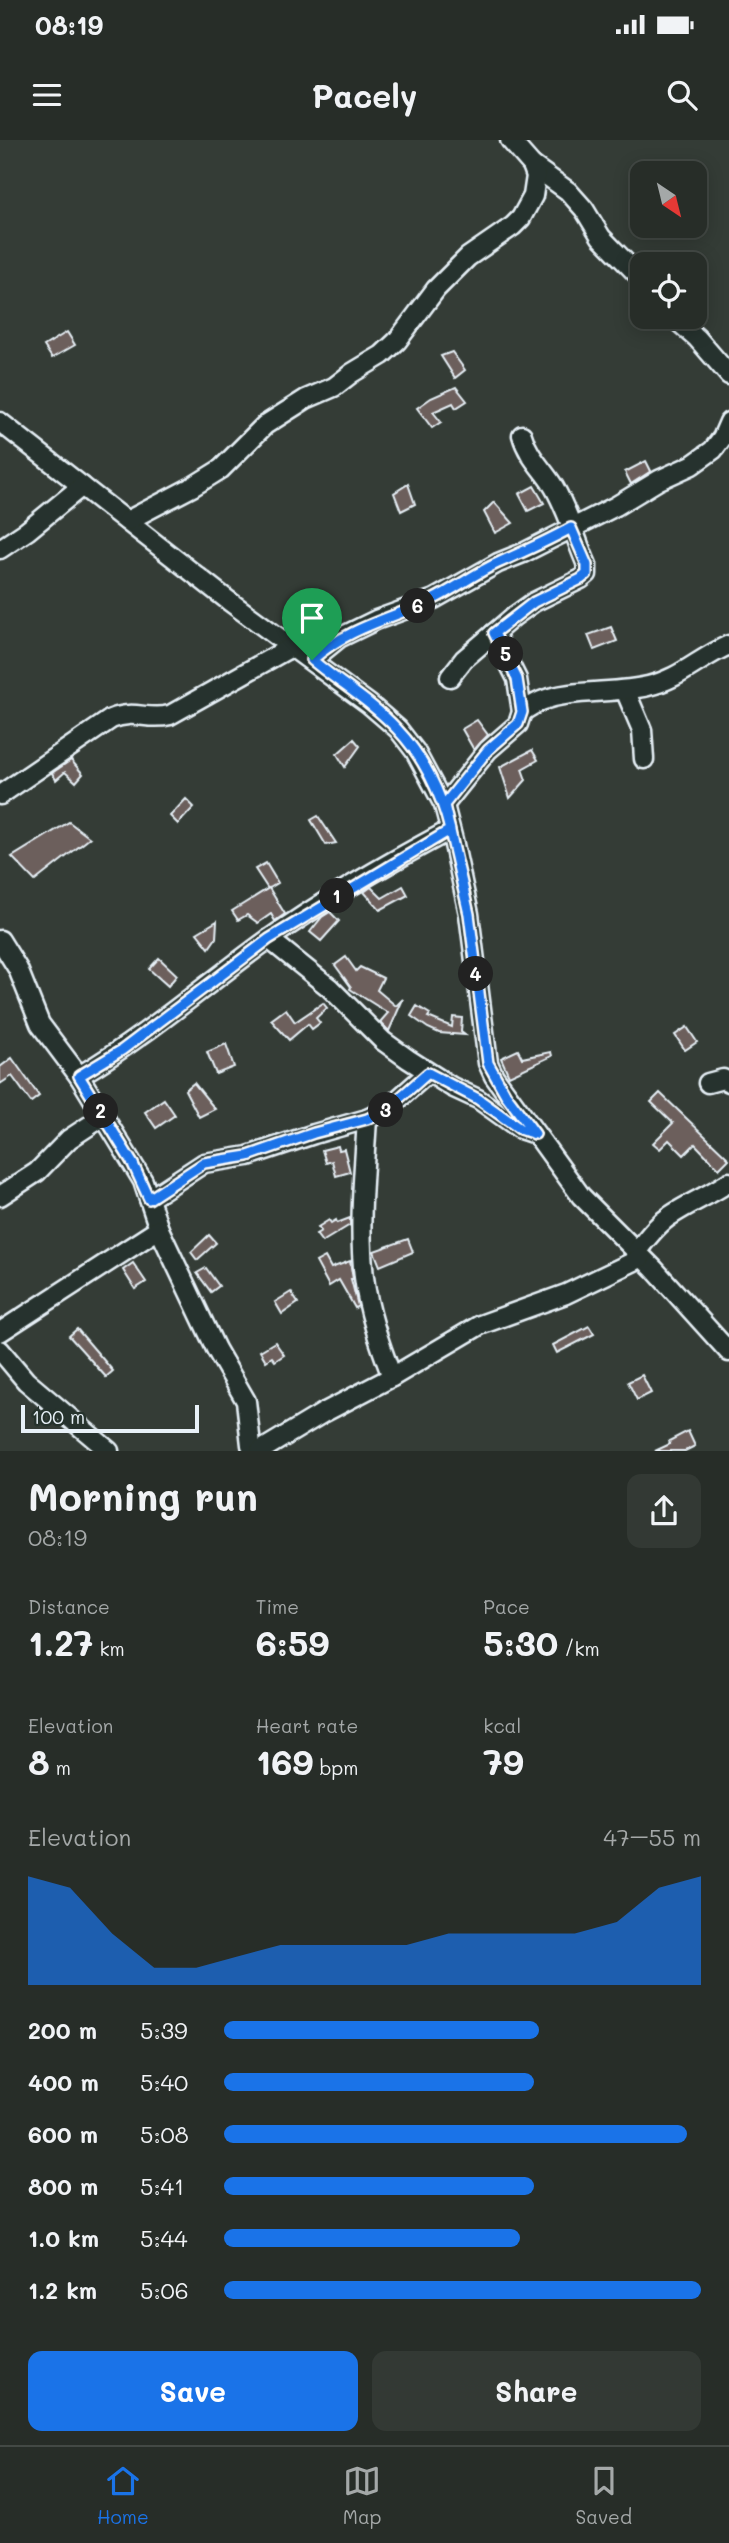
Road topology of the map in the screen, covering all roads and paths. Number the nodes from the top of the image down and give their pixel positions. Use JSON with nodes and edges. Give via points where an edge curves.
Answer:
{"nodes":[{"id":1,"x":510,"y":140,"type":"edge"},
{"id":2,"x":532,"y":165,"type":"junction"},
{"id":3,"x":630,"y":267,"type":"edge"},
{"id":4,"x":687,"y":329,"type":"edge"},
{"id":5,"x":729,"y":375,"type":"edge"},
{"id":6,"x":0,"y":422,"type":"edge"},
{"id":7,"x":729,"y":422,"type":"edge"},
{"id":8,"x":522,"y":435,"type":"dead end"},
{"id":9,"x":82,"y":486,"type":"junction"},
{"id":10,"x":127,"y":521,"type":"junction"},
{"id":11,"x":571,"y":528,"type":"junction"},
{"id":12,"x":0,"y":549,"type":"edge"},
{"id":13,"x":494,"y":633,"type":"junction"},
{"id":14,"x":729,"y":645,"type":"edge"},
{"id":15,"x":293,"y":646,"type":"junction"},
{"id":16,"x":312,"y":660,"type":"junction"},
{"id":17,"x":450,"y":677,"type":"dead end"},
{"id":18,"x":625,"y":690,"type":"junction"},
{"id":19,"x":522,"y":712,"type":"junction"},
{"id":20,"x":644,"y":759,"type":"dead end"},
{"id":21,"x":0,"y":795,"type":"edge"},
{"id":22,"x":444,"y":805,"type":"junction"},
{"id":23,"x":450,"y":830,"type":"junction"},
{"id":24,"x":269,"y":939,"type":"junction"},
{"id":25,"x":0,"y":940,"type":"edge"},
{"id":26,"x":428,"y":1073,"type":"junction"},
{"id":27,"x":79,"y":1076,"type":"junction"},
{"id":28,"x":729,"y":1082,"type":"edge"},
{"id":29,"x":708,"y":1083,"type":"dead end"},
{"id":30,"x":104,"y":1116,"type":"junction"},
{"id":31,"x":367,"y":1119,"type":"junction"},
{"id":32,"x":535,"y":1134,"type":"junction"},
{"id":33,"x":729,"y":1182,"type":"edge"},
{"id":34,"x":0,"y":1196,"type":"edge"},
{"id":35,"x":149,"y":1199,"type":"junction"},
{"id":36,"x":159,"y":1229,"type":"junction"},
{"id":37,"x":638,"y":1255,"type":"junction"},
{"id":38,"x":0,"y":1332,"type":"edge"},
{"id":39,"x":0,"y":1350,"type":"edge"},
{"id":40,"x":729,"y":1352,"type":"edge"},
{"id":41,"x":392,"y":1377,"type":"junction"},
{"id":42,"x":105,"y":1450,"type":"edge"},
{"id":43,"x":251,"y":1450,"type":"edge"}],
"edges":[{"from":1,"to":2,"type":"street"},
{"from":2,"to":3,"type":"street","via":[[568,191],[601,237]]},
{"from":2,"to":10,"type":"street","via":[[536,176],[533,196],[521,218],[474,250],[436,289],[391,347],[334,387],[276,417],[221,469]]},
{"from":4,"to":5,"type":"street"},
{"from":6,"to":9,"type":"street"},
{"from":7,"to":11,"type":"street","via":[[722,438],[701,460]]},
{"from":8,"to":11,"type":"street","via":[[554,487]]},
{"from":9,"to":10,"type":"street"},
{"from":9,"to":12,"type":"street"},
{"from":10,"to":15,"type":"street"},
{"from":11,"to":13,"type":"street","via":[[587,574],[534,602]]},
{"from":11,"to":16,"type":"street","via":[[434,599],[339,638]]},
{"from":13,"to":17,"type":"street"},
{"from":13,"to":19,"type":"street","via":[[517,679]]},
{"from":14,"to":18,"type":"street","via":[[678,676]]},
{"from":15,"to":16,"type":"street"},
{"from":15,"to":21,"type":"street","via":[[170,715],[159,718],[128,713],[111,719]]},
{"from":16,"to":22,"type":"street","via":[[398,729]]},
{"from":18,"to":19,"type":"street","via":[[555,697]]},
{"from":18,"to":20,"type":"street","via":[[642,730]]},
{"from":19,"to":22,"type":"street","via":[[518,724],[488,750]]},
{"from":22,"to":23,"type":"street"},
{"from":23,"to":24,"type":"street"},
{"from":23,"to":32,"type":"street","via":[[469,914],[488,1063]]},
{"from":24,"to":26,"type":"street","via":[[330,988],[383,1041]]},
{"from":24,"to":27,"type":"street","via":[[122,1050]]},
{"from":25,"to":27,"type":"street","via":[[18,969],[40,1024]]},
{"from":26,"to":31,"type":"street","via":[[386,1110]]},
{"from":26,"to":32,"type":"street"},
{"from":27,"to":30,"type":"street"},
{"from":28,"to":29,"type":"street"},
{"from":30,"to":34,"type":"street","via":[[69,1139],[37,1172]]},
{"from":30,"to":35,"type":"street"},
{"from":31,"to":35,"type":"street","via":[[248,1156],[204,1163]]},
{"from":31,"to":41,"type":"street","via":[[362,1183],[364,1278]]},
{"from":32,"to":37,"type":"street","via":[[581,1196]]},
{"from":33,"to":37,"type":"street","via":[[672,1214],[655,1228]]},
{"from":35,"to":36,"type":"street"},
{"from":36,"to":38,"type":"street"},
{"from":36,"to":43,"type":"street","via":[[246,1401]]},
{"from":37,"to":40,"type":"street"},
{"from":37,"to":41,"type":"street","via":[[566,1294],[480,1325]]},
{"from":39,"to":42,"type":"street","via":[[26,1381]]},
{"from":41,"to":43,"type":"street"}]}
